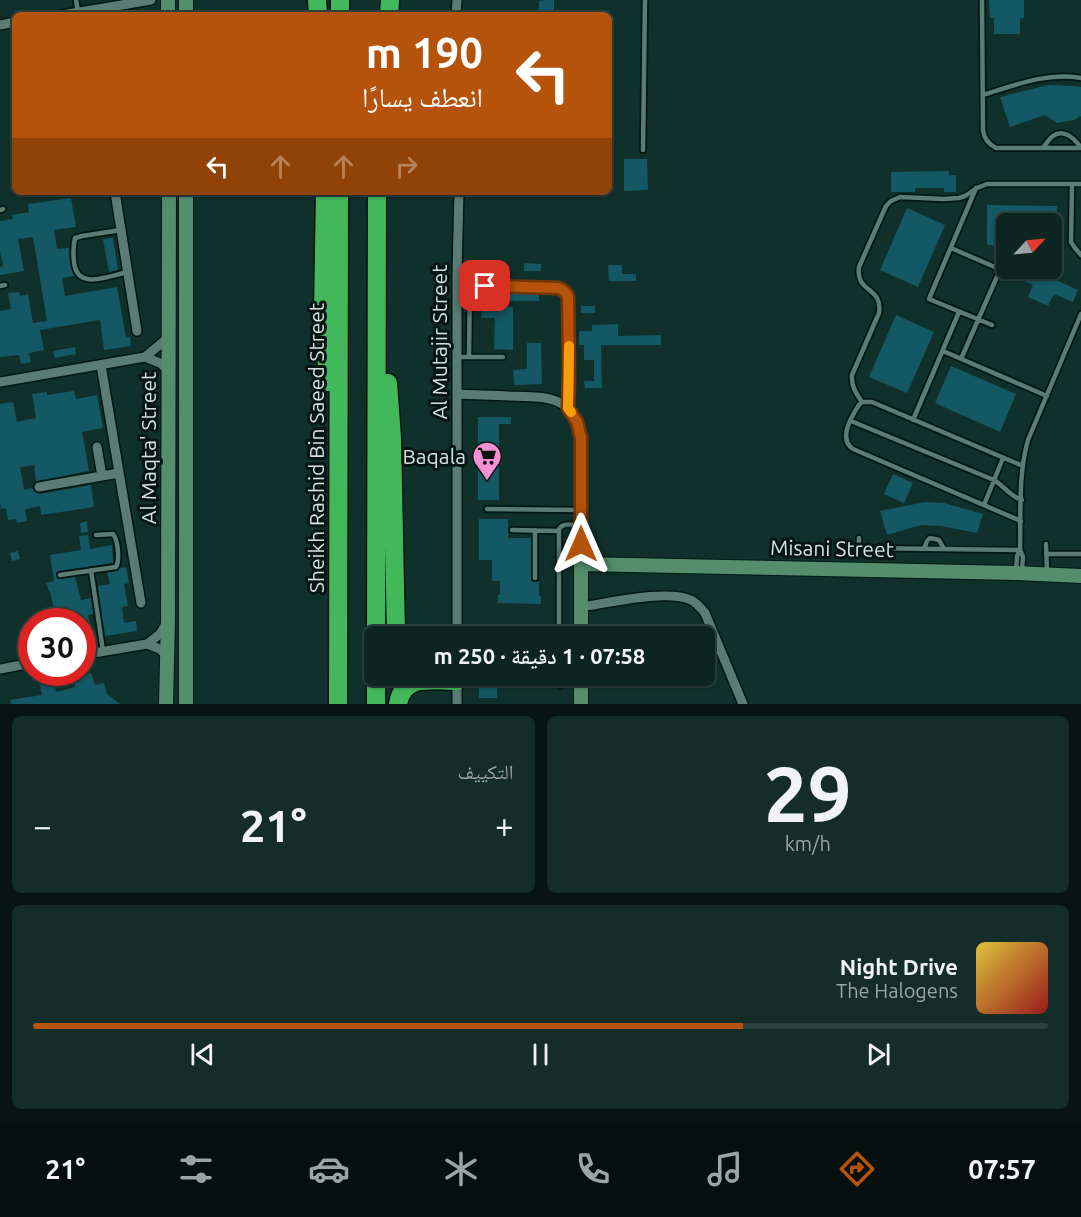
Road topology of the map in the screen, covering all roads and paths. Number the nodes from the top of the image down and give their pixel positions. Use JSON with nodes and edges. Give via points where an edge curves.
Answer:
{"nodes":[{"id":1,"x":151,"y":0,"type":"edge"},
{"id":2,"x":645,"y":0,"type":"edge"},
{"id":3,"x":982,"y":0,"type":"edge"},
{"id":4,"x":168,"y":8,"type":"edge"},
{"id":5,"x":89,"y":12,"type":"edge"},
{"id":6,"x":1081,"y":78,"type":"edge"},
{"id":7,"x":982,"y":95,"type":"junction"},
{"id":8,"x":1043,"y":148,"type":"junction"},
{"id":9,"x":1081,"y":148,"type":"edge"},
{"id":10,"x":643,"y":150,"type":"dead end"},
{"id":11,"x":1072,"y":184,"type":"junction"},
{"id":12,"x":1081,"y":184,"type":"edge"},
{"id":13,"x":977,"y":188,"type":"junction"},
{"id":14,"x":115,"y":195,"type":"edge"},
{"id":15,"x":169,"y":195,"type":"edge"},
{"id":16,"x":178,"y":195,"type":"edge"},
{"id":17,"x":186,"y":195,"type":"edge"},
{"id":18,"x":325,"y":195,"type":"edge"},
{"id":19,"x":339,"y":195,"type":"edge"},
{"id":20,"x":378,"y":195,"type":"edge"},
{"id":21,"x":459,"y":195,"type":"edge"},
{"id":22,"x":186,"y":216,"type":"junction"},
{"id":23,"x":121,"y":230,"type":"junction"},
{"id":24,"x":951,"y":248,"type":"junction"},
{"id":25,"x":378,"y":249,"type":"junction"},
{"id":26,"x":1081,"y":255,"type":"edge"},
{"id":27,"x":128,"y":272,"type":"junction"},
{"id":28,"x":457,"y":273,"type":"junction"},
{"id":29,"x":485,"y":286,"type":"dead end"},
{"id":30,"x":960,"y":312,"type":"junction"},
{"id":31,"x":1081,"y":314,"type":"edge"},
{"id":32,"x":978,"y":319,"type":"junction"},
{"id":33,"x":992,"y":325,"type":"dead end"},
{"id":34,"x":138,"y":331,"type":"dead end"},
{"id":35,"x":169,"y":337,"type":"junction"},
{"id":36,"x":943,"y":351,"type":"junction"},
{"id":37,"x":146,"y":357,"type":"junction"},
{"id":38,"x":457,"y":357,"type":"junction"},
{"id":39,"x":469,"y":357,"type":"junction"},
{"id":40,"x":503,"y":357,"type":"dead end"},
{"id":41,"x":961,"y":359,"type":"junction"},
{"id":42,"x":101,"y":365,"type":"junction"},
{"id":43,"x":169,"y":371,"type":"junction"},
{"id":44,"x":0,"y":382,"type":"edge"},
{"id":45,"x":169,"y":393,"type":"junction"},
{"id":46,"x":457,"y":394,"type":"junction"},
{"id":47,"x":1047,"y":396,"type":"junction"},
{"id":48,"x":862,"y":402,"type":"junction"},
{"id":49,"x":568,"y":408,"type":"junction"},
{"id":50,"x":913,"y":420,"type":"junction"},
{"id":51,"x":851,"y":421,"type":"junction"},
{"id":52,"x":97,"y":447,"type":"dead end"},
{"id":53,"x":338,"y":451,"type":"junction"},
{"id":54,"x":1003,"y":458,"type":"junction"},
{"id":55,"x":1023,"y":466,"type":"junction"},
{"id":56,"x":119,"y":473,"type":"junction"},
{"id":57,"x":102,"y":476,"type":"junction"},
{"id":58,"x":994,"y":480,"type":"junction"},
{"id":59,"x":39,"y":487,"type":"dead end"},
{"id":60,"x":1022,"y":500,"type":"junction"},
{"id":61,"x":185,"y":503,"type":"junction"},
{"id":62,"x":984,"y":505,"type":"junction"},
{"id":63,"x":487,"y":509,"type":"dead end"},
{"id":64,"x":581,"y":510,"type":"junction"},
{"id":65,"x":1021,"y":520,"type":"junction"},
{"id":66,"x":581,"y":525,"type":"junction"},
{"id":67,"x":512,"y":530,"type":"dead end"},
{"id":68,"x":535,"y":530,"type":"junction"},
{"id":69,"x":559,"y":531,"type":"junction"},
{"id":70,"x":96,"y":536,"type":"dead end"},
{"id":71,"x":859,"y":538,"type":"dead end"},
{"id":72,"x":1046,"y":544,"type":"dead end"},
{"id":73,"x":924,"y":549,"type":"junction"},
{"id":74,"x":944,"y":549,"type":"junction"},
{"id":75,"x":1020,"y":550,"type":"junction"},
{"id":76,"x":1046,"y":554,"type":"junction"},
{"id":77,"x":1081,"y":554,"type":"edge"},
{"id":78,"x":581,"y":564,"type":"junction"},
{"id":79,"x":91,"y":570,"type":"junction"},
{"id":80,"x":1019,"y":573,"type":"junction"},
{"id":81,"x":1047,"y":574,"type":"junction"},
{"id":82,"x":60,"y":575,"type":"dead end"},
{"id":83,"x":1081,"y":576,"type":"edge"},
{"id":84,"x":535,"y":578,"type":"dead end"},
{"id":85,"x":141,"y":603,"type":"dead end"},
{"id":86,"x":581,"y":607,"type":"junction"},
{"id":87,"x":168,"y":619,"type":"junction"},
{"id":88,"x":376,"y":626,"type":"edge"},
{"id":89,"x":396,"y":626,"type":"edge"},
{"id":90,"x":457,"y":626,"type":"edge"},
{"id":91,"x":559,"y":626,"type":"edge"},
{"id":92,"x":581,"y":626,"type":"edge"},
{"id":93,"x":147,"y":644,"type":"junction"},
{"id":94,"x":103,"y":651,"type":"junction"},
{"id":95,"x":96,"y":652,"type":"edge"},
{"id":96,"x":168,"y":657,"type":"junction"},
{"id":97,"x":18,"y":666,"type":"edge"},
{"id":98,"x":0,"y":669,"type":"edge"},
{"id":99,"x":376,"y":686,"type":"edge"},
{"id":100,"x":406,"y":686,"type":"edge"},
{"id":101,"x":457,"y":686,"type":"edge"},
{"id":102,"x":581,"y":686,"type":"edge"},
{"id":103,"x":166,"y":704,"type":"edge"},
{"id":104,"x":186,"y":704,"type":"edge"},
{"id":105,"x":338,"y":704,"type":"edge"},
{"id":106,"x":376,"y":704,"type":"edge"},
{"id":107,"x":398,"y":704,"type":"edge"},
{"id":108,"x":457,"y":704,"type":"edge"},
{"id":109,"x":581,"y":704,"type":"edge"},
{"id":110,"x":743,"y":704,"type":"edge"}],
"edges":[{"from":1,"to":4,"type":"street"},
{"from":1,"to":5,"type":"street"},
{"from":2,"to":10,"type":"lane"},
{"from":3,"to":7,"type":"lane"},
{"from":6,"to":7,"type":"lane","via":[[1043,77]]},
{"from":7,"to":8,"type":"lane","via":[[983,135],[988,143],[996,148]]},
{"from":8,"to":9,"type":"lane"},
{"from":8,"to":9,"type":"lane","via":[[1059,134],[1071,135]]},
{"from":11,"to":12,"type":"lane"},
{"from":11,"to":13,"type":"lane","via":[[991,184]]},
{"from":11,"to":26,"type":"lane","via":[[1071,242]]},
{"from":13,"to":24,"type":"lane"},
{"from":13,"to":48,"type":"lane","via":[[959,198],[900,197],[886,206],[858,272],[860,282],[880,305],[852,375],[854,391]]},
{"from":14,"to":23,"type":"street"},
{"from":15,"to":35,"type":"street","name":"Al Maqta' Street"},
{"from":16,"to":22,"type":"street"},
{"from":17,"to":22,"type":"street","name":"Al Maqta' Street"},
{"from":18,"to":53,"type":"highway","via":[[323,313]]},
{"from":19,"to":53,"type":"highway","name":"Sheikh Rashid Bin Saeed Street"},
{"from":20,"to":25,"type":"highway"},
{"from":21,"to":28,"type":"street","name":"Al Mutajir Street"},
{"from":22,"to":61,"type":"street","name":"Al Maqta' Street"},
{"from":23,"to":27,"type":"street"},
{"from":23,"to":27,"type":"lane","via":[[75,238],[75,269],[88,281]]},
{"from":24,"to":30,"type":"lane","via":[[928,299]]},
{"from":24,"to":32,"type":"lane","via":[[999,270]]},
{"from":25,"to":88,"type":"highway"},
{"from":25,"to":89,"type":"highway","via":[[392,438]]},
{"from":27,"to":34,"type":"street"},
{"from":28,"to":38,"type":"street","name":"Al Mutajir Street"},
{"from":28,"to":39,"type":"lane","via":[[467,274],[470,279]]},
{"from":29,"to":49,"type":"lane","via":[[559,288],[566,293]]},
{"from":30,"to":32,"type":"lane"},
{"from":30,"to":36,"type":"lane"},
{"from":31,"to":47,"type":"lane"},
{"from":32,"to":33,"type":"lane"},
{"from":32,"to":41,"type":"lane"},
{"from":35,"to":37,"type":"street"},
{"from":35,"to":43,"type":"street","name":"Al Maqta' Street"},
{"from":36,"to":41,"type":"lane"},
{"from":36,"to":50,"type":"lane"},
{"from":37,"to":42,"type":"street"},
{"from":37,"to":43,"type":"street"},
{"from":38,"to":39,"type":"lane"},
{"from":38,"to":46,"type":"street","name":"Al Mutajir Street"},
{"from":39,"to":40,"type":"lane"},
{"from":41,"to":47,"type":"lane"},
{"from":42,"to":44,"type":"street"},
{"from":42,"to":56,"type":"street"},
{"from":43,"to":45,"type":"street","name":"Al Maqta' Street"},
{"from":45,"to":61,"type":"street","via":[[173,508],[177,511]]},
{"from":45,"to":87,"type":"street","name":"Al Maqta' Street"},
{"from":46,"to":49,"type":"street","via":[[546,397]]},
{"from":46,"to":90,"type":"street","name":"Al Mutajir Street"},
{"from":47,"to":55,"type":"lane","via":[[1028,440]]},
{"from":48,"to":50,"type":"lane","via":[[872,402]]},
{"from":48,"to":51,"type":"lane"},
{"from":49,"to":64,"type":"street","via":[[581,438]]},
{"from":50,"to":54,"type":"lane"},
{"from":51,"to":58,"type":"lane"},
{"from":51,"to":62,"type":"lane","via":[[845,435],[849,447]]},
{"from":52,"to":57,"type":"street"},
{"from":53,"to":105,"type":"highway","name":"Sheikh Rashid Bin Saeed Street"},
{"from":54,"to":55,"type":"lane"},
{"from":54,"to":58,"type":"lane"},
{"from":55,"to":60,"type":"lane"},
{"from":56,"to":57,"type":"street"},
{"from":56,"to":85,"type":"street"},
{"from":57,"to":59,"type":"street"},
{"from":58,"to":60,"type":"lane"},
{"from":58,"to":62,"type":"lane"},
{"from":60,"to":65,"type":"lane"},
{"from":61,"to":104,"type":"street","name":"Al Maqta' Street"},
{"from":62,"to":65,"type":"lane"},
{"from":63,"to":64,"type":"lane"},
{"from":64,"to":66,"type":"street"},
{"from":65,"to":75,"type":"lane"},
{"from":66,"to":69,"type":"lane","via":[[562,525]]},
{"from":66,"to":78,"type":"street"},
{"from":67,"to":68,"type":"lane"},
{"from":68,"to":69,"type":"lane"},
{"from":68,"to":84,"type":"lane"},
{"from":69,"to":91,"type":"lane"},
{"from":70,"to":79,"type":"lane","via":[[113,534],[119,563],[116,567]]},
{"from":71,"to":73,"type":"lane","via":[[859,545],[864,548]]},
{"from":72,"to":76,"type":"lane"},
{"from":73,"to":74,"type":"lane"},
{"from":73,"to":74,"type":"lane","via":[[930,538],[939,540]]},
{"from":74,"to":75,"type":"lane"},
{"from":75,"to":80,"type":"lane"},
{"from":76,"to":77,"type":"lane"},
{"from":76,"to":81,"type":"lane"},
{"from":78,"to":80,"type":"street","name":"Misani Street"},
{"from":78,"to":86,"type":"street"},
{"from":79,"to":82,"type":"lane"},
{"from":79,"to":94,"type":"lane"},
{"from":80,"to":81,"type":"street","name":"Misani Street"},
{"from":81,"to":83,"type":"street","name":"Misani Street"},
{"from":86,"to":92,"type":"street"},
{"from":86,"to":110,"type":"street","via":[[654,596],[676,596],[694,602],[705,613]]},
{"from":87,"to":93,"type":"street","via":[[160,634]]},
{"from":87,"to":96,"type":"street","name":"Al Maqta' Street"},
{"from":93,"to":94,"type":"street"},
{"from":93,"to":96,"type":"street"},
{"from":94,"to":95,"type":"street"},
{"from":96,"to":103,"type":"street","name":"Al Maqta' Street"},
{"from":97,"to":98,"type":"street"},
{"from":99,"to":106,"type":"highway"},
{"from":100,"to":107,"type":"highway"},
{"from":101,"to":108,"type":"street"},
{"from":102,"to":109,"type":"street"}]}
